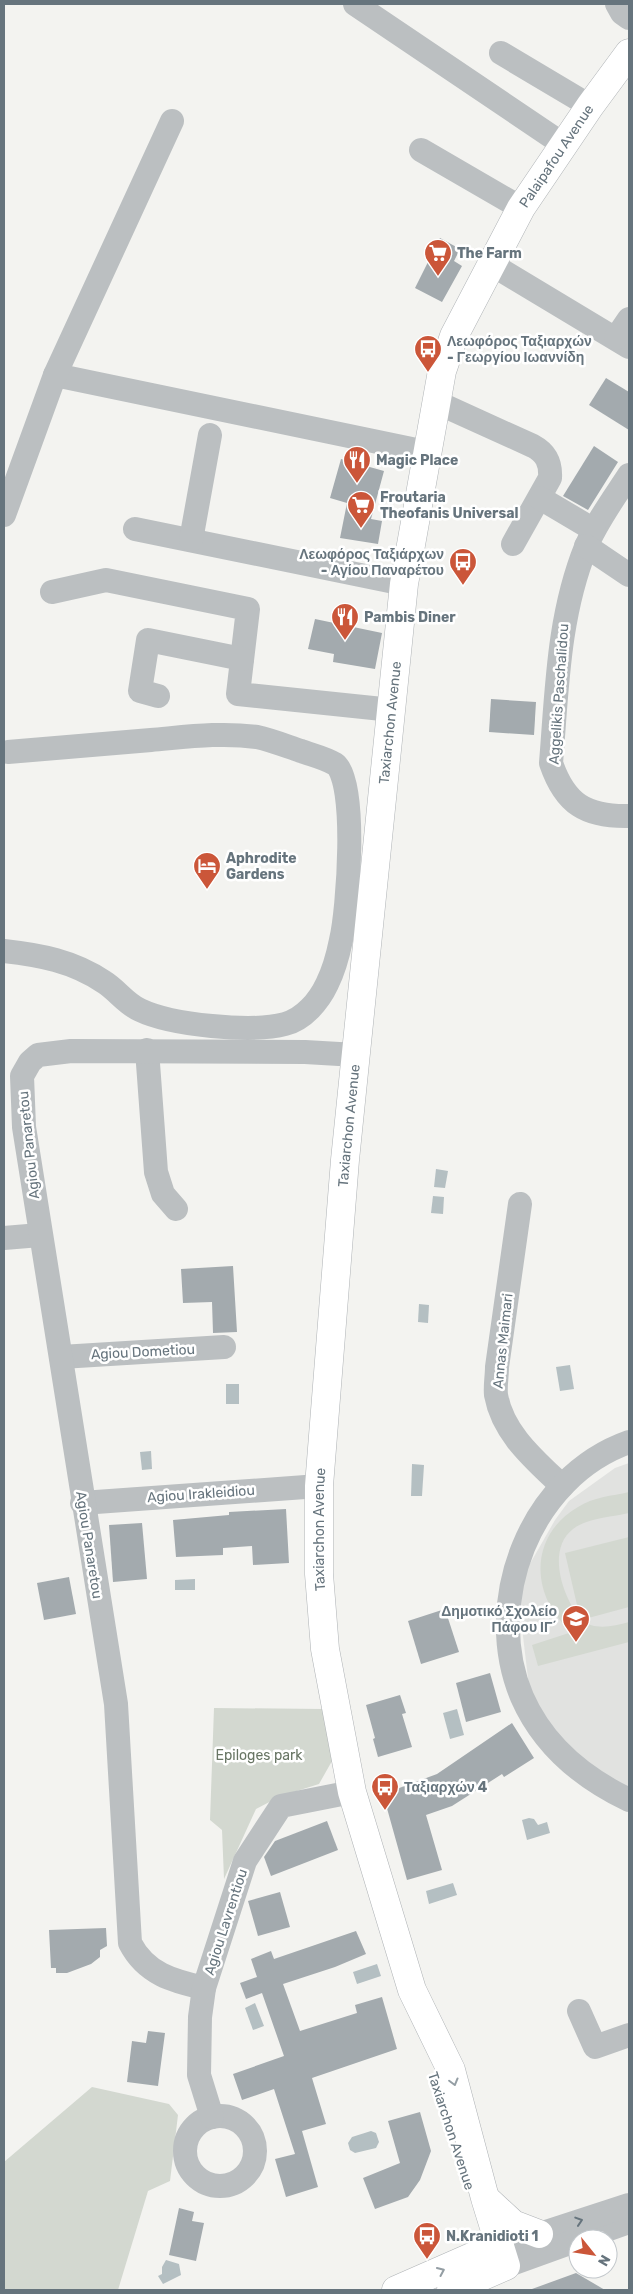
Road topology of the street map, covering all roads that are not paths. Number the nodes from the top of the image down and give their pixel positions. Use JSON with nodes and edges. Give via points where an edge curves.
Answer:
{"nodes":[{"id":1,"x":355,"y":4,"type":"edge"},
{"id":2,"x":617,"y":4,"type":"edge"},
{"id":3,"x":629,"y":18,"type":"edge"},
{"id":4,"x":501,"y":53,"type":"dead end"},
{"id":5,"x":629,"y":53,"type":"edge"},
{"id":6,"x":590,"y":106,"type":"junction"},
{"id":7,"x":172,"y":121,"type":"dead end"},
{"id":8,"x":564,"y":145,"type":"junction"},
{"id":9,"x":421,"y":150,"type":"dead end"},
{"id":10,"x":521,"y":208,"type":"junction"},
{"id":11,"x":491,"y":264,"type":"junction"},
{"id":12,"x":629,"y":319,"type":"edge"},
{"id":13,"x":622,"y":343,"type":"edge"},
{"id":14,"x":55,"y":375,"type":"junction"},
{"id":15,"x":436,"y":402,"type":"junction"},
{"id":16,"x":210,"y":435,"type":"dead end"},
{"id":17,"x":426,"y":452,"type":"junction"},
{"id":18,"x":629,"y":475,"type":"edge"},
{"id":19,"x":540,"y":498,"type":"junction"},
{"id":20,"x":4,"y":514,"type":"edge"},
{"id":21,"x":135,"y":529,"type":"dead end"},
{"id":22,"x":590,"y":538,"type":"junction"},
{"id":23,"x":191,"y":540,"type":"junction"},
{"id":24,"x":513,"y":544,"type":"dead end"},
{"id":25,"x":629,"y":575,"type":"edge"},
{"id":26,"x":404,"y":584,"type":"junction"},
{"id":27,"x":52,"y":592,"type":"dead end"},
{"id":28,"x":242,"y":659,"type":"junction"},
{"id":29,"x":158,"y":696,"type":"dead end"},
{"id":30,"x":392,"y":710,"type":"junction"},
{"id":31,"x":5,"y":752,"type":"edge"},
{"id":32,"x":629,"y":816,"type":"edge"},
{"id":33,"x":4,"y":951,"type":"edge"},
{"id":34,"x":314,"y":1006,"type":"junction"},
{"id":35,"x":147,"y":1050,"type":"junction"},
{"id":36,"x":305,"y":1052,"type":"junction"},
{"id":37,"x":356,"y":1055,"type":"junction"},
{"id":38,"x":520,"y":1204,"type":"dead end"},
{"id":39,"x":176,"y":1209,"type":"dead end"},
{"id":40,"x":40,"y":1235,"type":"junction"},
{"id":41,"x":4,"y":1238,"type":"edge"},
{"id":42,"x":224,"y":1347,"type":"dead end"},
{"id":43,"x":61,"y":1357,"type":"junction"},
{"id":44,"x":629,"y":1442,"type":"edge"},
{"id":45,"x":320,"y":1486,"type":"junction"},
{"id":46,"x":562,"y":1486,"type":"junction"},
{"id":47,"x":82,"y":1503,"type":"junction"},
{"id":48,"x":352,"y":1792,"type":"junction"},
{"id":49,"x":629,"y":1800,"type":"edge"},
{"id":50,"x":204,"y":1988,"type":"junction"},
{"id":51,"x":412,"y":1990,"type":"junction"},
{"id":52,"x":579,"y":2011,"type":"dead end"},
{"id":53,"x":629,"y":2035,"type":"edge"},
{"id":54,"x":212,"y":2117,"type":"dead end"},
{"id":55,"x":485,"y":2198,"type":"junction"},
{"id":56,"x":629,"y":2205,"type":"edge"},
{"id":57,"x":629,"y":2222,"type":"edge"},
{"id":58,"x":610,"y":2229,"type":"edge"},
{"id":59,"x":539,"y":2234,"type":"junction"},
{"id":60,"x":568,"y":2243,"type":"edge"},
{"id":61,"x":495,"y":2259,"type":"junction"},
{"id":62,"x":396,"y":2290,"type":"edge"},
{"id":63,"x":451,"y":2290,"type":"edge"}],
"edges":[{"from":1,"to":8,"type":"street"},
{"from":2,"to":3,"type":"street"},
{"from":4,"to":6,"type":"street"},
{"from":5,"to":6,"type":"main road","name":"Palaipafou Avenue"},
{"from":6,"to":8,"type":"main road","name":"Palaipafou Avenue"},
{"from":7,"to":14,"type":"street"},
{"from":8,"to":10,"type":"main road","name":"Palaipafou Avenue"},
{"from":9,"to":10,"type":"street"},
{"from":10,"to":11,"type":"main road","name":"Palaipafou Avenue"},
{"from":11,"to":13,"type":"street"},
{"from":11,"to":15,"type":"main road","name":"Taxiarchon Avenue","via":[[454,336]]},
{"from":12,"to":13,"type":"street"},
{"from":14,"to":17,"type":"street"},
{"from":14,"to":20,"type":"street"},
{"from":15,"to":17,"type":"main road","name":"Taxiarchon Avenue"},
{"from":15,"to":19,"type":"street","via":[[542,451],[551,468],[550,478]]},
{"from":16,"to":23,"type":"street"},
{"from":17,"to":26,"type":"main road","name":"Taxiarchon Avenue"},
{"from":18,"to":22,"type":"street","name":"Aggelikis Paschalidou"},
{"from":19,"to":22,"type":"street"},
{"from":19,"to":24,"type":"street"},
{"from":21,"to":23,"type":"street"},
{"from":22,"to":25,"type":"street"},
{"from":22,"to":32,"type":"street","name":"Aggelikis Paschalidou","via":[[571,588],[561,634],[551,763],[558,783],[573,802],[596,814]]},
{"from":23,"to":26,"type":"street"},
{"from":26,"to":30,"type":"main road","name":"Taxiarchon Avenue"},
{"from":27,"to":28,"type":"street","via":[[106,580],[248,609]]},
{"from":28,"to":29,"type":"street","via":[[148,640],[140,691]]},
{"from":28,"to":30,"type":"street","via":[[238,694]]},
{"from":30,"to":37,"type":"main road","name":"Taxiarchon Avenue"},
{"from":31,"to":34,"type":"street","via":[[213,734],[257,737],[335,764],[342,772],[348,819],[346,903],[342,939],[334,968]]},
{"from":33,"to":34,"type":"street","via":[[65,962],[106,983],[139,1010],[204,1026],[268,1027],[286,1024]]},
{"from":34,"to":36,"type":"street"},
{"from":35,"to":36,"type":"street"},
{"from":35,"to":39,"type":"street","via":[[156,1172],[164,1194]]},
{"from":35,"to":40,"type":"street","name":"Agiou Panaretou","via":[[71,1051],[38,1055],[30,1062],[22,1076],[24,1127]]},
{"from":36,"to":37,"type":"street"},
{"from":37,"to":45,"type":"main road","name":"Taxiarchon Avenue"},
{"from":38,"to":46,"type":"street","name":"Annas Maimari","via":[[496,1394],[505,1421],[520,1444]]},
{"from":40,"to":41,"type":"street"},
{"from":40,"to":43,"type":"street","name":"Agiou Panaretou"},
{"from":42,"to":43,"type":"street","name":"Agiou Dometiou"},
{"from":43,"to":47,"type":"street","name":"Agiou Panaretou"},
{"from":44,"to":46,"type":"street","via":[[601,1456]]},
{"from":45,"to":47,"type":"street","name":"Agiou Irakleidiou"},
{"from":45,"to":48,"type":"main road","name":"Taxiarchon Avenue","via":[[319,1574],[325,1650]]},
{"from":46,"to":49,"type":"street","via":[[530,1530],[513,1580],[509,1624],[515,1676],[537,1724],[568,1761],[606,1789]]},
{"from":47,"to":50,"type":"street","name":"Agiou Panaretou","via":[[116,1704],[130,1943],[148,1968]]},
{"from":48,"to":50,"type":"street","name":"Agiou Lavrentiou","via":[[281,1806],[245,1861]]},
{"from":48,"to":51,"type":"main road","name":"Taxiarchon Avenue"},
{"from":50,"to":54,"type":"street","name":"Agiou Lavrentiou","via":[[199,2075]]},
{"from":51,"to":55,"type":"main road","name":"Taxiarchon Avenue","one_way":true,"via":[[451,2070]]},
{"from":51,"to":61,"type":"main road","name":"Taxiarchon Avenue","via":[[421,2036],[473,2201]]},
{"from":52,"to":53,"type":"street","via":[[595,2048]]},
{"from":55,"to":59,"type":"main road","via":[[513,2224]]},
{"from":55,"to":61,"type":"main road","name":"Taxiarchon Avenue"},
{"from":59,"to":56,"type":"street","one_way":true},
{"from":57,"to":58,"type":"street"},
{"from":59,"to":61,"type":"street"},
{"from":60,"to":61,"type":"street"},
{"from":62,"to":61,"type":"main road","one_way":true},
{"from":61,"to":63,"type":"main road"}]}
